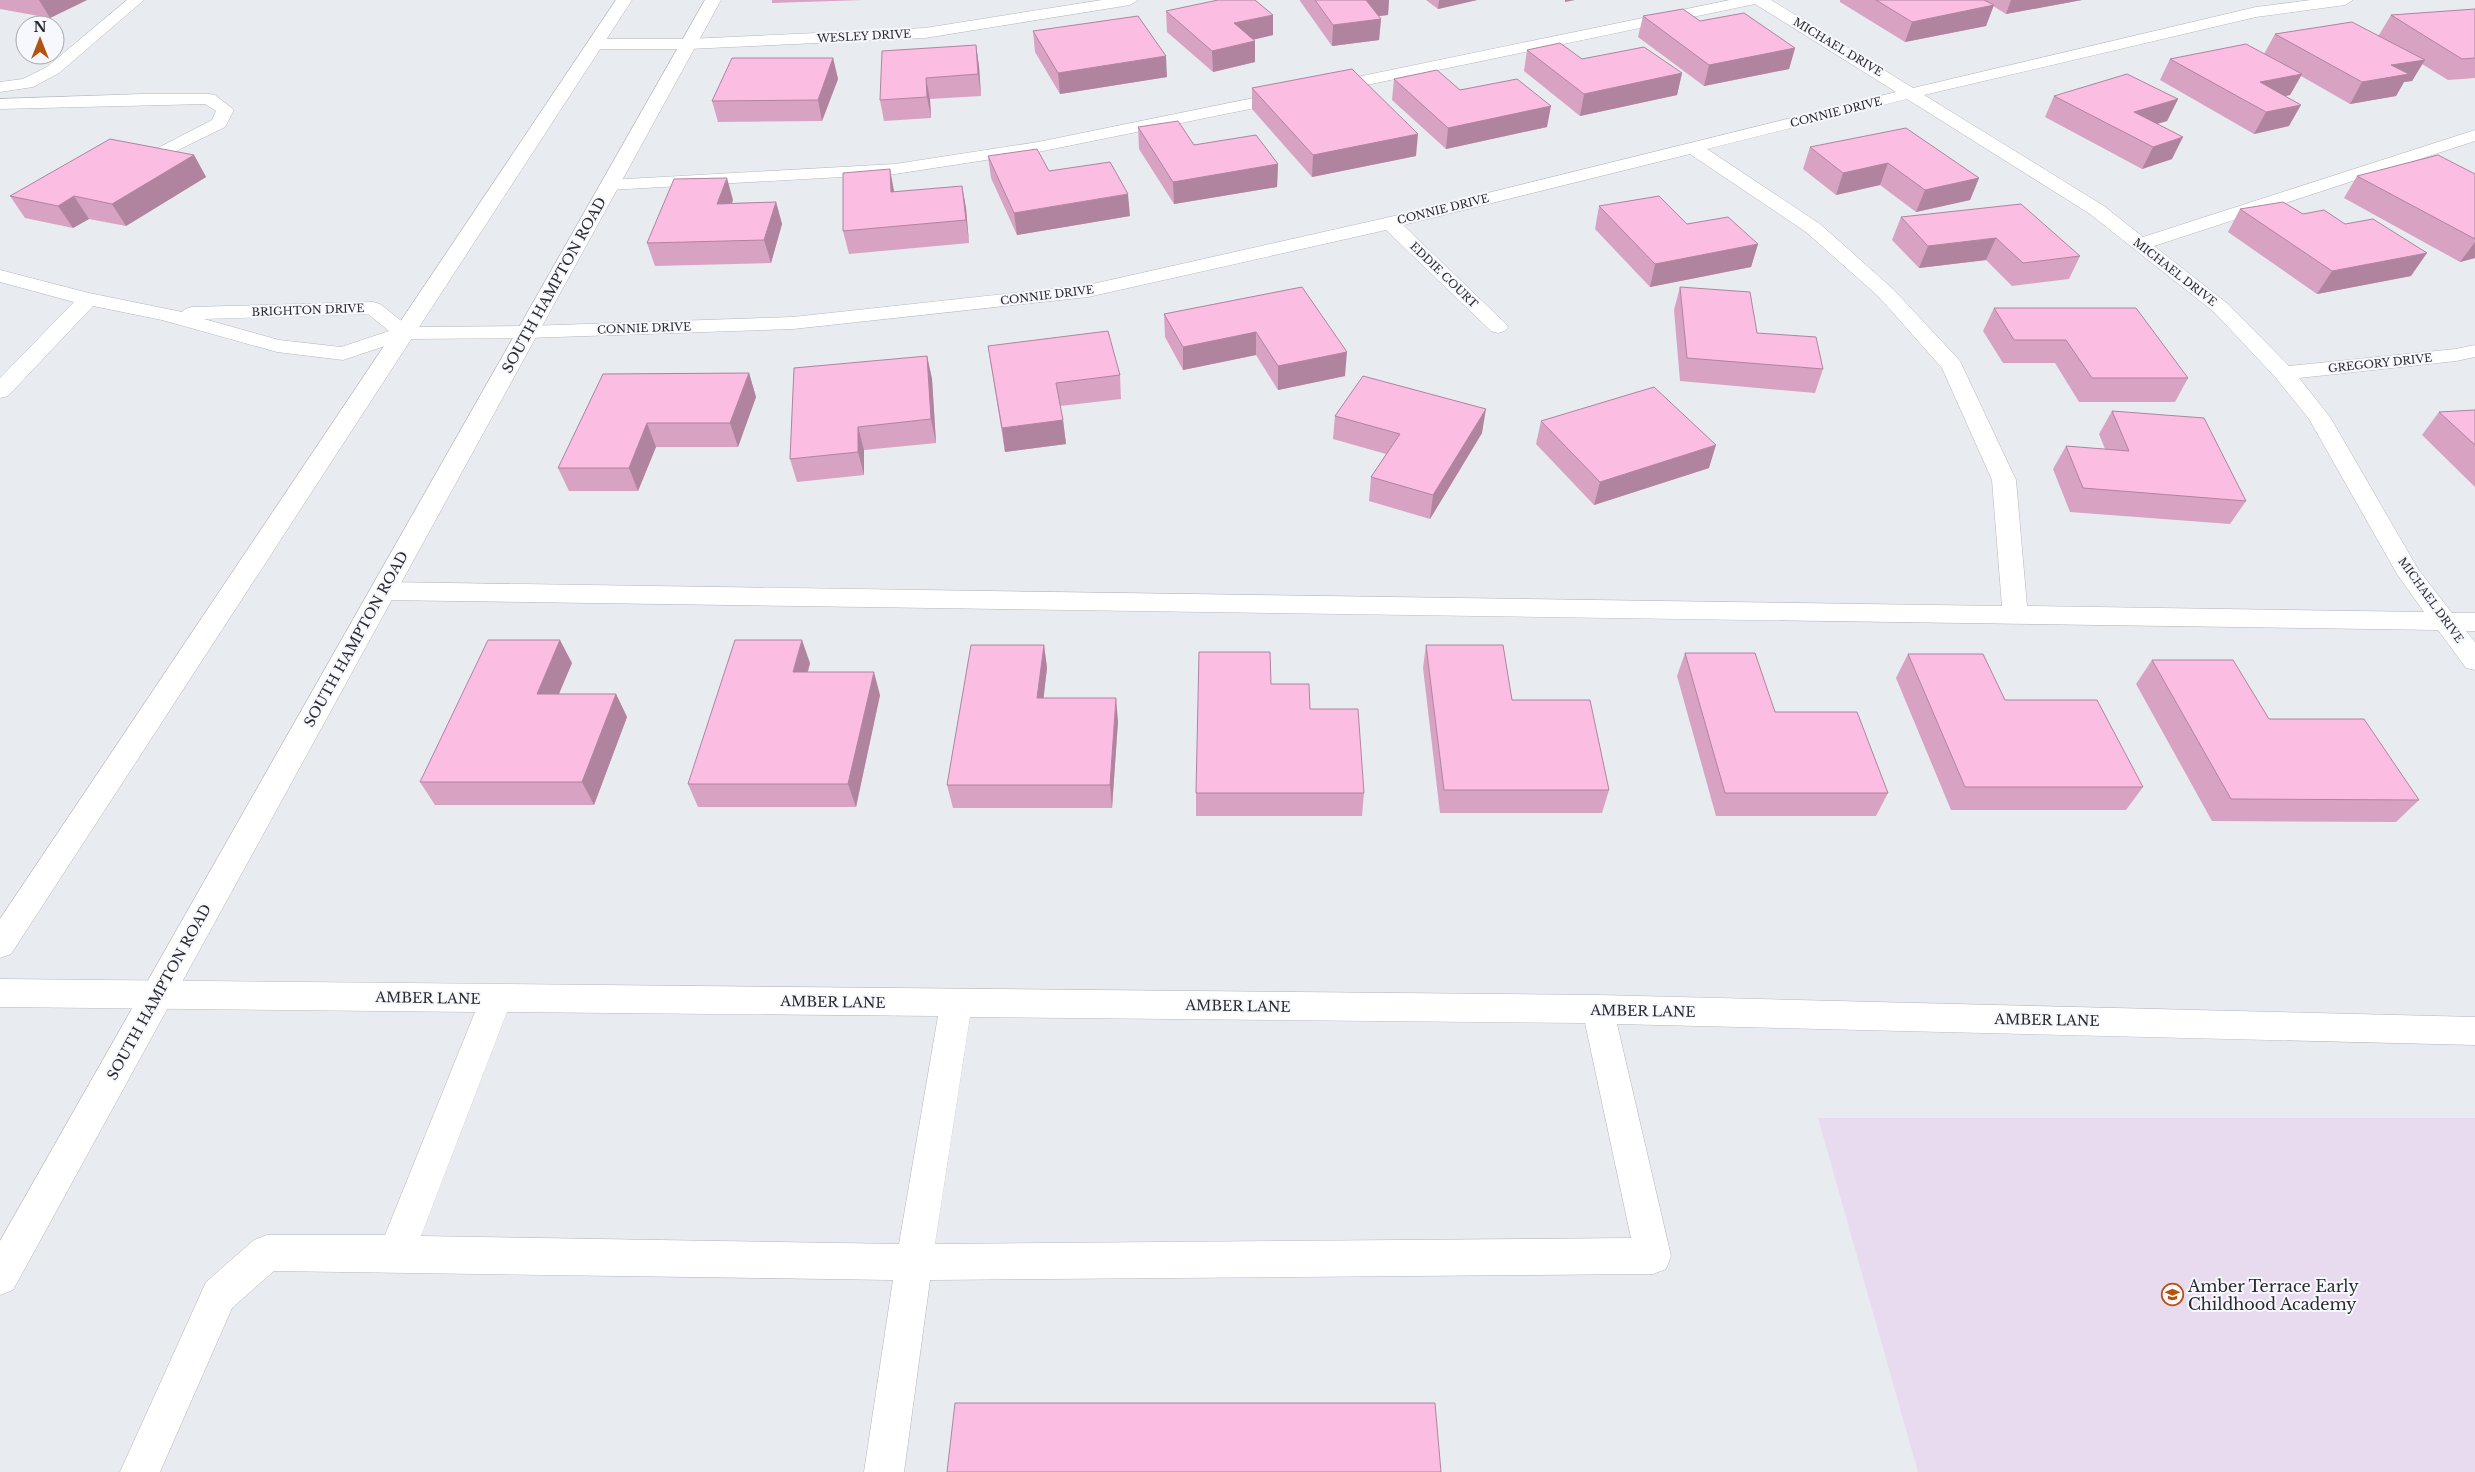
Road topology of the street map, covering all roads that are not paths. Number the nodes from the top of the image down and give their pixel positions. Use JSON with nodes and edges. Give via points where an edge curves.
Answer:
{"nodes":[{"id":1,"x":136,"y":0,"type":"edge"},
{"id":2,"x":624,"y":0,"type":"edge"},
{"id":3,"x":713,"y":0,"type":"edge"},
{"id":4,"x":1130,"y":0,"type":"edge"},
{"id":5,"x":1752,"y":0,"type":"edge"},
{"id":6,"x":1760,"y":0,"type":"edge"},
{"id":7,"x":2345,"y":0,"type":"edge"},
{"id":8,"x":595,"y":44,"type":"junction"},
{"id":9,"x":688,"y":44,"type":"junction"},
{"id":10,"x":4,"y":90,"type":"edge"},
{"id":11,"x":1912,"y":93,"type":"junction"},
{"id":12,"x":0,"y":104,"type":"edge"},
{"id":13,"x":2475,"y":135,"type":"edge"},
{"id":14,"x":1692,"y":147,"type":"junction"},
{"id":15,"x":156,"y":156,"type":"edge"},
{"id":16,"x":609,"y":185,"type":"junction"},
{"id":17,"x":1390,"y":223,"type":"junction"},
{"id":18,"x":2140,"y":244,"type":"junction"},
{"id":19,"x":0,"y":276,"type":"edge"},
{"id":20,"x":88,"y":299,"type":"junction"},
{"id":21,"x":165,"y":314,"type":"junction"},
{"id":22,"x":1498,"y":327,"type":"dead end"},
{"id":23,"x":527,"y":332,"type":"junction"},
{"id":24,"x":404,"y":333,"type":"junction"},
{"id":25,"x":2475,"y":351,"type":"edge"},
{"id":26,"x":2284,"y":373,"type":"junction"},
{"id":27,"x":0,"y":390,"type":"edge"},
{"id":28,"x":383,"y":590,"type":"junction"},
{"id":29,"x":2015,"y":615,"type":"junction"},
{"id":30,"x":2445,"y":622,"type":"junction"},
{"id":31,"x":2475,"y":622,"type":"edge"},
{"id":32,"x":2475,"y":661,"type":"edge"},
{"id":33,"x":0,"y":945,"type":"edge"},
{"id":34,"x":0,"y":993,"type":"edge"},
{"id":35,"x":157,"y":996,"type":"junction"},
{"id":36,"x":496,"y":999,"type":"junction"},
{"id":37,"x":956,"y":1003,"type":"junction"},
{"id":38,"x":1598,"y":1009,"type":"junction"},
{"id":39,"x":2475,"y":1031,"type":"edge"},
{"id":40,"x":396,"y":1253,"type":"junction"},
{"id":41,"x":914,"y":1262,"type":"junction"},
{"id":42,"x":0,"y":1277,"type":"edge"},
{"id":43,"x":140,"y":1472,"type":"edge"},
{"id":44,"x":884,"y":1472,"type":"edge"}],
"edges":[{"from":1,"to":10,"type":"street","via":[[53,70]]},
{"from":2,"to":8,"type":"street"},
{"from":3,"to":9,"type":"street","name":"SOUTH HAMPTON ROAD"},
{"from":4,"to":9,"type":"street","name":"WESLEY DRIVE","via":[[925,33]]},
{"from":5,"to":16,"type":"street","via":[[1038,147],[895,170]]},
{"from":6,"to":11,"type":"street","name":"MICHAEL DRIVE"},
{"from":7,"to":11,"type":"street","name":"CONNIE DRIVE","via":[[2256,12]]},
{"from":8,"to":9,"type":"street","name":"WESLEY DRIVE"},
{"from":8,"to":24,"type":"street"},
{"from":9,"to":16,"type":"street","name":"SOUTH HAMPTON ROAD"},
{"from":11,"to":14,"type":"street","name":"CONNIE DRIVE"},
{"from":11,"to":18,"type":"street","name":"MICHAEL DRIVE","via":[[2097,210]]},
{"from":12,"to":15,"type":"street","via":[[142,98],[210,100],[225,110],[219,123]]},
{"from":13,"to":18,"type":"street"},
{"from":14,"to":17,"type":"street","name":"CONNIE DRIVE"},
{"from":14,"to":29,"type":"street","via":[[1813,228],[1886,293],[1952,366],[2004,480]]},
{"from":16,"to":23,"type":"street","name":"SOUTH HAMPTON ROAD"},
{"from":17,"to":22,"type":"street","name":"EDDIE COURT"},
{"from":17,"to":23,"type":"street","name":"CONNIE DRIVE","via":[[1088,291],[793,322]]},
{"from":18,"to":26,"type":"street","name":"MICHAEL DRIVE","via":[[2222,308]]},
{"from":19,"to":20,"type":"street","name":"BRIGHTON DRIVE"},
{"from":20,"to":21,"type":"street","name":"BRIGHTON DRIVE"},
{"from":20,"to":27,"type":"street"},
{"from":21,"to":24,"type":"street","name":"BRIGHTON DRIVE","via":[[277,346],[343,354]]},
{"from":21,"to":24,"type":"street","name":"BRIGHTON DRIVE","via":[[373,308]]},
{"from":23,"to":24,"type":"street","name":"CONNIE DRIVE"},
{"from":23,"to":28,"type":"street","name":"SOUTH HAMPTON ROAD"},
{"from":24,"to":33,"type":"street"},
{"from":25,"to":26,"type":"street","name":"GREGORY DRIVE"},
{"from":26,"to":30,"type":"street","name":"MICHAEL DRIVE","via":[[2319,417],[2409,574]]},
{"from":28,"to":29,"type":"street"},
{"from":28,"to":35,"type":"street","name":"SOUTH HAMPTON ROAD"},
{"from":29,"to":30,"type":"street"},
{"from":30,"to":31,"type":"street"},
{"from":30,"to":32,"type":"street","name":"MICHAEL DRIVE"},
{"from":34,"to":35,"type":"street","name":"AMBER LANE"},
{"from":35,"to":36,"type":"street","name":"AMBER LANE"},
{"from":35,"to":42,"type":"street","name":"SOUTH HAMPTON ROAD"},
{"from":36,"to":37,"type":"street","name":"AMBER LANE"},
{"from":36,"to":40,"type":"street"},
{"from":37,"to":38,"type":"street","name":"AMBER LANE"},
{"from":37,"to":41,"type":"street"},
{"from":38,"to":39,"type":"street","name":"AMBER LANE"},
{"from":38,"to":41,"type":"street","via":[[1653,1256]]},
{"from":40,"to":41,"type":"street"},
{"from":40,"to":43,"type":"street","via":[[267,1253],[219,1295]]},
{"from":41,"to":44,"type":"street"}]}
